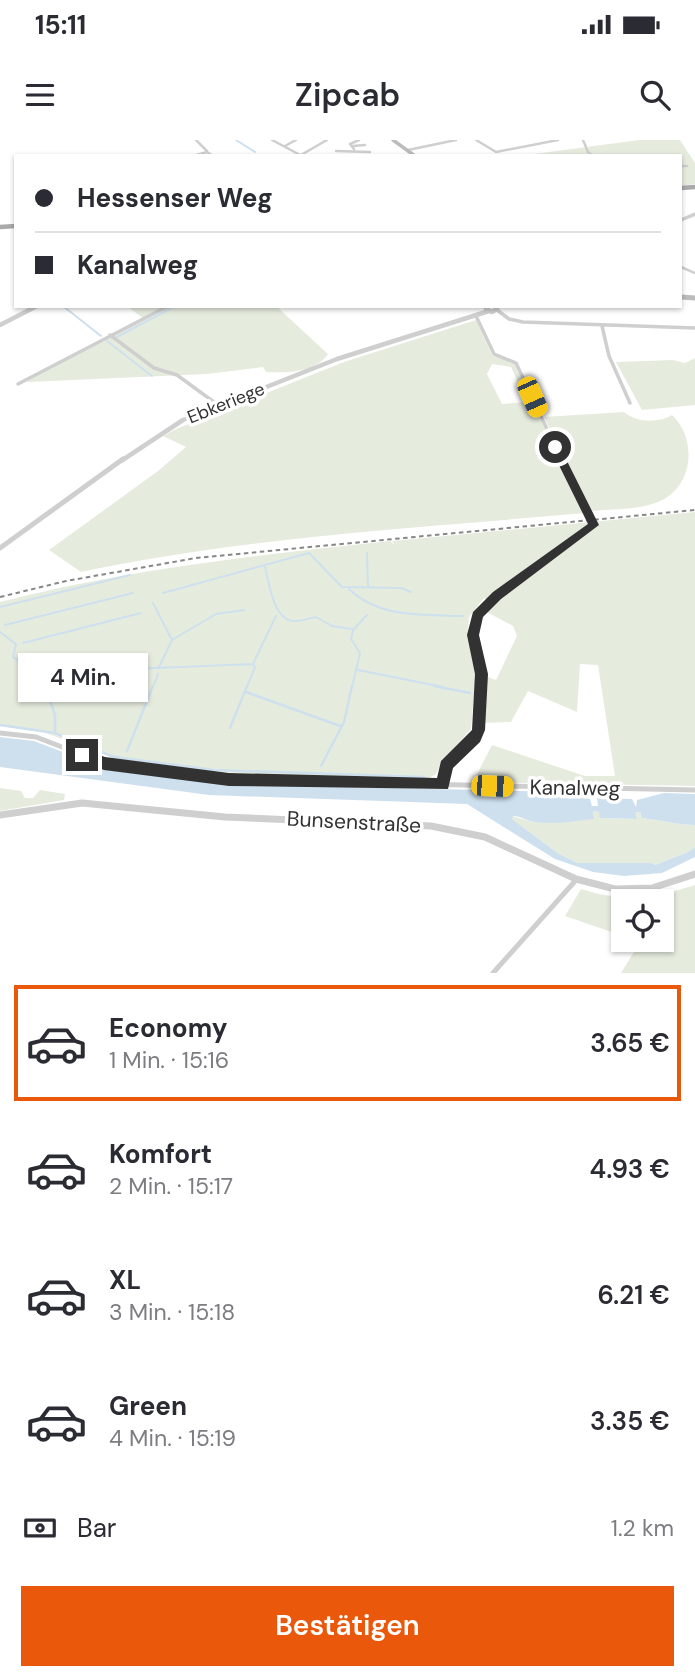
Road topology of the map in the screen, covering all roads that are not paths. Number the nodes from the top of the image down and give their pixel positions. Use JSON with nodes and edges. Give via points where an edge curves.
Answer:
{"nodes":[{"id":1,"x":196,"y":140,"type":"edge"},
{"id":2,"x":272,"y":140,"type":"edge"},
{"id":3,"x":296,"y":140,"type":"edge"},
{"id":4,"x":327,"y":140,"type":"edge"},
{"id":5,"x":359,"y":140,"type":"edge"},
{"id":6,"x":393,"y":140,"type":"edge"},
{"id":7,"x":456,"y":140,"type":"edge"},
{"id":8,"x":476,"y":140,"type":"edge"},
{"id":9,"x":558,"y":140,"type":"edge"},
{"id":10,"x":583,"y":140,"type":"edge"},
{"id":11,"x":589,"y":140,"type":"edge"},
{"id":12,"x":541,"y":141,"type":"edge"},
{"id":13,"x":552,"y":141,"type":"edge"},
{"id":14,"x":535,"y":143,"type":"junction"},
{"id":15,"x":365,"y":145,"type":"dead end"},
{"id":16,"x":557,"y":146,"type":"dead end"},
{"id":17,"x":285,"y":147,"type":"junction"},
{"id":18,"x":540,"y":148,"type":"dead end"},
{"id":19,"x":408,"y":150,"type":"junction"},
{"id":20,"x":335,"y":151,"type":"dead end"},
{"id":21,"x":355,"y":151,"type":"edge"},
{"id":22,"x":207,"y":152,"type":"junction"},
{"id":23,"x":370,"y":152,"type":"dead end"},
{"id":24,"x":200,"y":154,"type":"edge"},
{"id":25,"x":210,"y":154,"type":"edge"},
{"id":26,"x":297,"y":154,"type":"edge"},
{"id":27,"x":304,"y":154,"type":"edge"},
{"id":28,"x":413,"y":154,"type":"edge"},
{"id":29,"x":682,"y":166,"type":"edge"},
{"id":30,"x":687,"y":166,"type":"dead end"},
{"id":31,"x":33,"y":308,"type":"edge"},
{"id":32,"x":164,"y":308,"type":"edge"},
{"id":33,"x":492,"y":308,"type":"edge"},
{"id":34,"x":477,"y":315,"type":"junction"},
{"id":35,"x":0,"y":325,"type":"edge"},
{"id":36,"x":602,"y":326,"type":"junction"},
{"id":37,"x":695,"y":328,"type":"edge"},
{"id":38,"x":110,"y":335,"type":"junction"},
{"id":39,"x":18,"y":384,"type":"dead end"},
{"id":40,"x":630,"y":403,"type":"dead end"},
{"id":41,"x":218,"y":405,"type":"junction"},
{"id":42,"x":0,"y":548,"type":"edge"},
{"id":43,"x":0,"y":733,"type":"edge"},
{"id":44,"x":443,"y":784,"type":"junction"},
{"id":45,"x":695,"y":790,"type":"edge"},
{"id":46,"x":0,"y":815,"type":"edge"},
{"id":47,"x":695,"y":874,"type":"edge"},
{"id":48,"x":576,"y":879,"type":"junction"},
{"id":49,"x":493,"y":973,"type":"edge"}],
"edges":[{"from":1,"to":22,"type":"street"},
{"from":2,"to":17,"type":"street"},
{"from":3,"to":17,"type":"street"},
{"from":4,"to":27,"type":"street"},
{"from":5,"to":21,"type":"street","via":[[350,144]]},
{"from":6,"to":19,"type":"main road"},
{"from":7,"to":19,"type":"street"},
{"from":8,"to":14,"type":"street","via":[[496,152]]},
{"from":9,"to":13,"type":"street"},
{"from":10,"to":11,"type":"street"},
{"from":12,"to":13,"type":"street"},
{"from":12,"to":14,"type":"street"},
{"from":13,"to":16,"type":"street"},
{"from":14,"to":18,"type":"street"},
{"from":15,"to":21,"type":"street"},
{"from":17,"to":26,"type":"street"},
{"from":19,"to":28,"type":"main road"},
{"from":20,"to":21,"type":"street"},
{"from":21,"to":23,"type":"street"},
{"from":22,"to":24,"type":"street"},
{"from":22,"to":25,"type":"street"},
{"from":29,"to":30,"type":"street"},
{"from":31,"to":35,"type":"street"},
{"from":32,"to":38,"type":"street"},
{"from":33,"to":34,"type":"street","name":"Ebkeriege"},
{"from":33,"to":36,"type":"street","via":[[523,322]]},
{"from":34,"to":41,"type":"street","name":"Ebkeriege","via":[[337,359]]},
{"from":34,"to":44,"type":"street","via":[[494,354],[516,363],[594,524],[497,595],[477,615],[473,635],[482,674],[479,730],[446,765]]},
{"from":36,"to":37,"type":"street"},
{"from":36,"to":40,"type":"street","via":[[609,356]]},
{"from":38,"to":39,"type":"street"},
{"from":38,"to":41,"type":"street","via":[[154,368],[182,378]]},
{"from":41,"to":42,"type":"street","name":"Ebkeriege","via":[[154,437]]},
{"from":43,"to":44,"type":"street","name":"Kanalweg","via":[[36,737],[104,763],[212,778]]},
{"from":44,"to":45,"type":"street","name":"Kanalweg"},
{"from":46,"to":48,"type":"street","name":"Bunsenstraße","via":[[82,803],[225,817],[445,828],[497,841]]},
{"from":47,"to":48,"type":"street","name":"Bunsenstraße","via":[[652,888],[626,890]]},
{"from":48,"to":49,"type":"street"}]}
